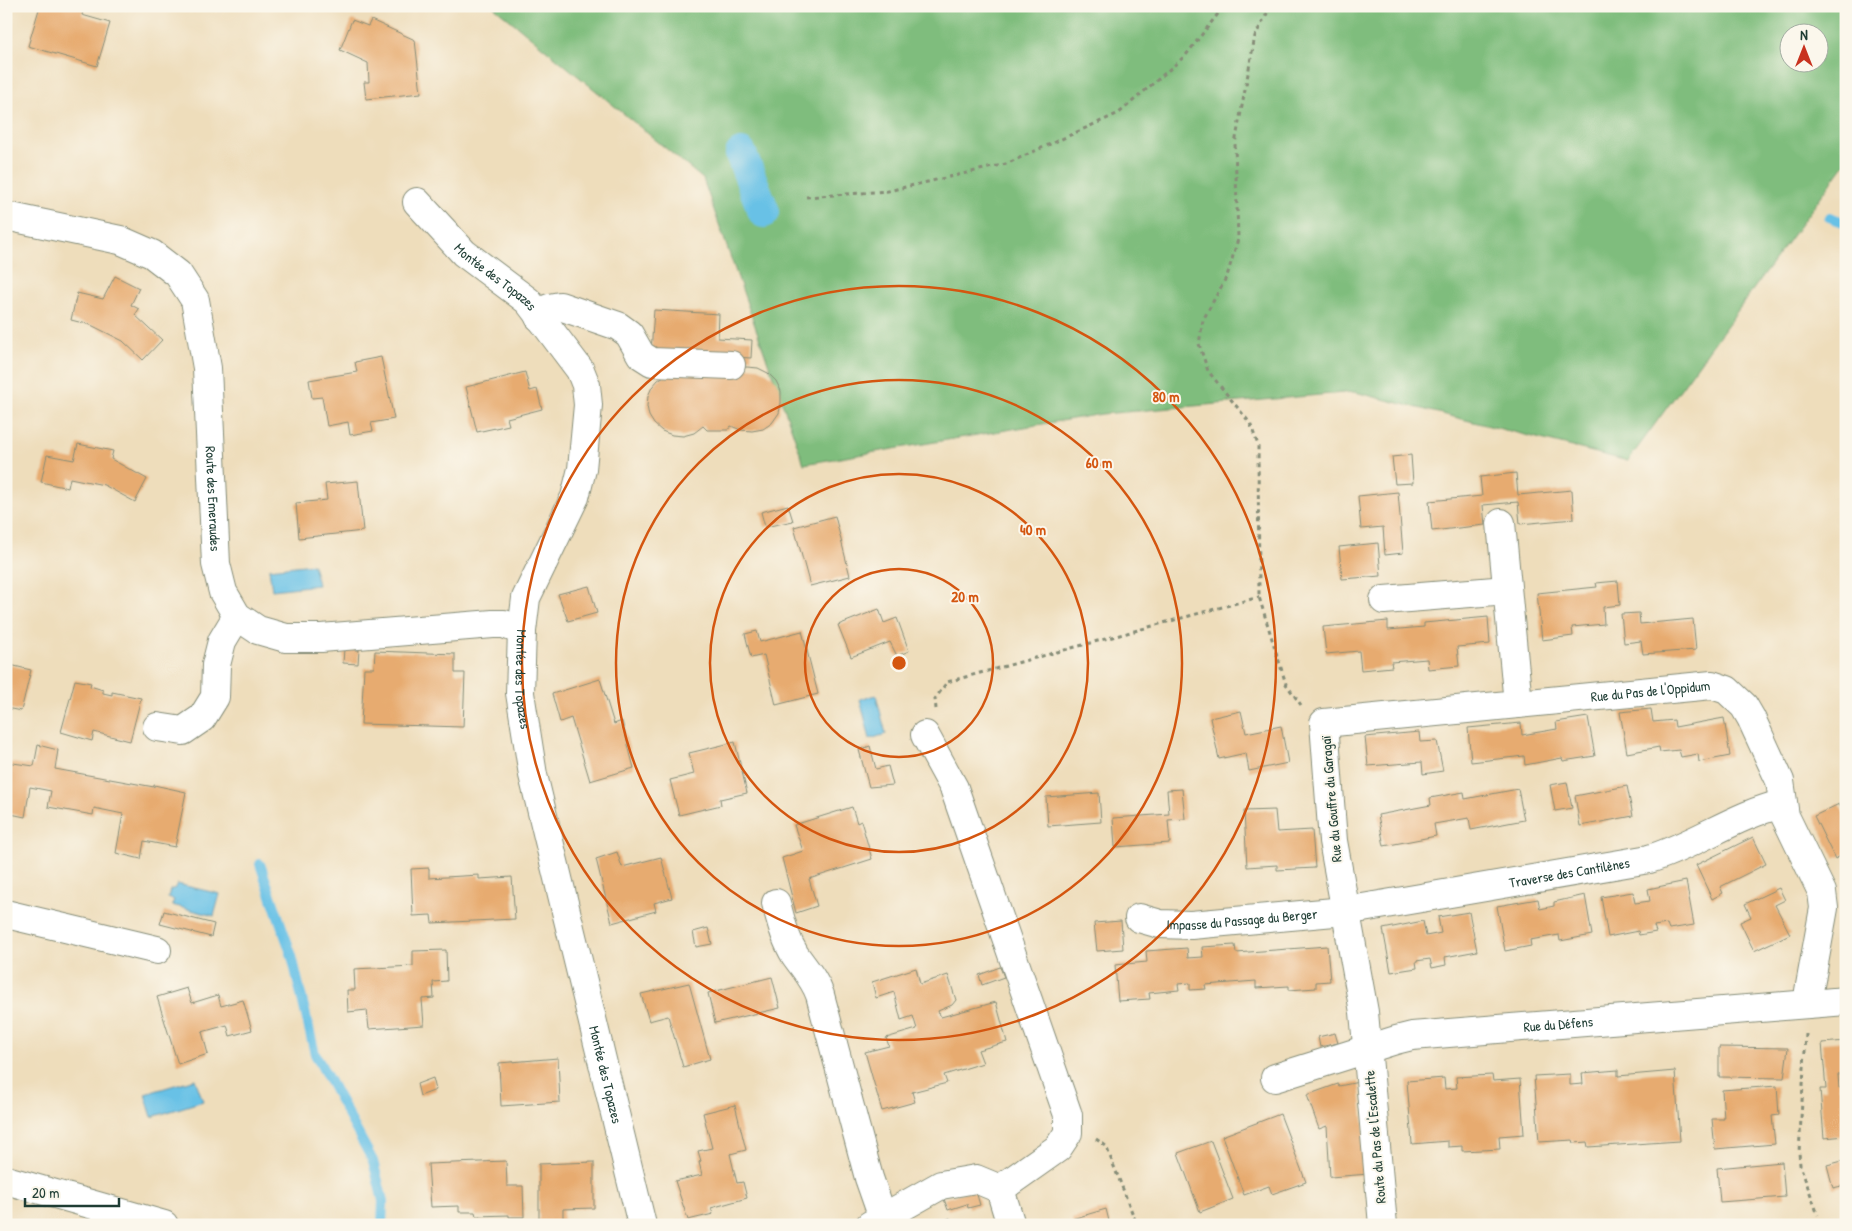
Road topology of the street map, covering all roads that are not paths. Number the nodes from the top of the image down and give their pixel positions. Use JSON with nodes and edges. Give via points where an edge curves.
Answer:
{"nodes":[{"id":1,"x":416,"y":202,"type":"dead end"},
{"id":2,"x":6,"y":216,"type":"edge"},
{"id":3,"x":539,"y":317,"type":"junction"},
{"id":4,"x":731,"y":365,"type":"dead end"},
{"id":5,"x":1501,"y":523,"type":"dead end"},
{"id":6,"x":1507,"y":590,"type":"junction"},
{"id":7,"x":1384,"y":600,"type":"dead end"},
{"id":8,"x":237,"y":616,"type":"junction"},
{"id":9,"x":522,"y":631,"type":"junction"},
{"id":10,"x":1518,"y":704,"type":"junction"},
{"id":11,"x":1324,"y":723,"type":"joint"},
{"id":12,"x":930,"y":724,"type":"road end"},
{"id":13,"x":157,"y":727,"type":"dead end"},
{"id":14,"x":1783,"y":804,"type":"junction"},
{"id":15,"x":776,"y":903,"type":"dead end"},
{"id":16,"x":1345,"y":911,"type":"junction"},
{"id":17,"x":6,"y":914,"type":"edge"},
{"id":18,"x":1139,"y":918,"type":"dead end"},
{"id":19,"x":157,"y":950,"type":"dead end"},
{"id":20,"x":1846,"y":1001,"type":"edge"},
{"id":21,"x":1808,"y":1004,"type":"junction"},
{"id":22,"x":1367,"y":1050,"type":"junction"},
{"id":23,"x":1275,"y":1078,"type":"dead end"},
{"id":24,"x":6,"y":1180,"type":"edge"},
{"id":25,"x":1000,"y":1189,"type":"junction"},
{"id":26,"x":876,"y":1221,"type":"edge"},
{"id":27,"x":164,"y":1225,"type":"edge"},
{"id":28,"x":642,"y":1225,"type":"edge"},
{"id":29,"x":1011,"y":1225,"type":"edge"},
{"id":30,"x":1383,"y":1225,"type":"edge"}],
"edges":[{"from":1,"to":3,"type":"street","name":"Montée des Topazes","via":[[464,253],[528,301]]},
{"from":2,"to":8,"type":"street","name":"Route des Emeraudes","via":[[120,240],[152,254],[178,274],[195,300],[207,368],[216,564],[223,592]]},
{"from":3,"to":4,"type":"street","via":[[549,308],[560,306],[618,326],[629,334],[641,356],[652,362]]},
{"from":3,"to":9,"type":"street","name":"Montée des Topazes","via":[[580,370],[586,385],[588,405],[582,469],[574,497],[526,598]]},
{"from":5,"to":6,"type":"street"},
{"from":6,"to":7,"type":"street"},
{"from":6,"to":10,"type":"street"},
{"from":8,"to":9,"type":"street","name":"Route des Emeraudes","via":[[258,630],[286,638],[493,624],[504,624]]},
{"from":8,"to":13,"type":"street","via":[[222,641],[216,665],[215,697],[202,718],[183,731]]},
{"from":9,"to":28,"type":"street","name":"Montée des Topazes","via":[[520,693],[532,775]]},
{"from":10,"to":11,"type":"street","name":"Rue du Pas de l'Oppidum"},
{"from":10,"to":14,"type":"street","name":"Rue du Pas de l'Oppidum","via":[[1712,685],[1727,690],[1751,718],[1780,781]]},
{"from":11,"to":16,"type":"street","name":"Rue du Gouffre du Garagaï","via":[[1333,841]]},
{"from":12,"to":25,"type":"street","via":[[1068,1115],[1068,1133],[1058,1148]]},
{"from":14,"to":16,"type":"street","name":"Traverse des Cantilènes","via":[[1763,808],[1672,852],[1650,859]]},
{"from":14,"to":21,"type":"street","name":"Rue du Pas de l'Oppidum","via":[[1785,816],[1822,892],[1824,908]]},
{"from":15,"to":26,"type":"street","via":[[785,936],[817,985],[869,1178]]},
{"from":16,"to":18,"type":"street","name":"Impasse du Passage du Berger","via":[[1191,925],[1160,924]]},
{"from":16,"to":22,"type":"street","name":"Rue du Gouffre du Garagaï","via":[[1364,1012]]},
{"from":17,"to":19,"type":"street"},
{"from":20,"to":21,"type":"street","name":"Rue du Défens"},
{"from":21,"to":22,"type":"street","name":"Rue du Défens","via":[[1412,1036]]},
{"from":22,"to":23,"type":"street","name":"Rue du Défens"},
{"from":22,"to":30,"type":"street","name":"Route du Pas de l'Escalette"},
{"from":24,"to":27,"type":"street"},
{"from":25,"to":26,"type":"street","via":[[976,1180],[941,1185]]},
{"from":25,"to":29,"type":"street"}]}
